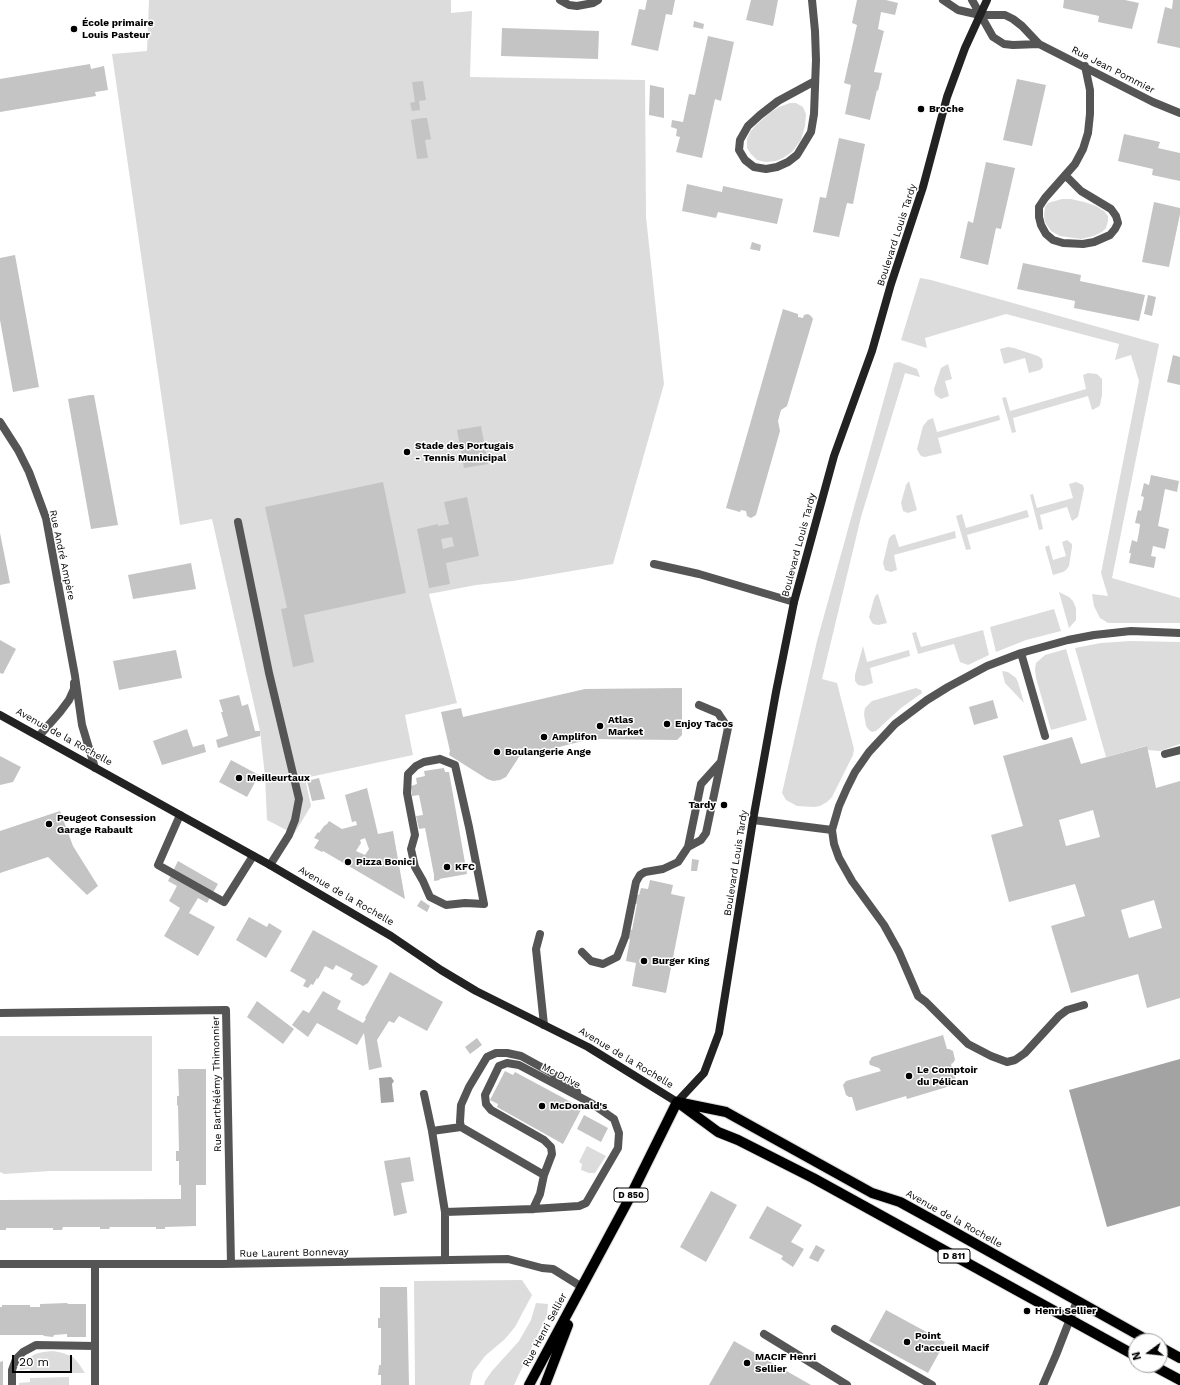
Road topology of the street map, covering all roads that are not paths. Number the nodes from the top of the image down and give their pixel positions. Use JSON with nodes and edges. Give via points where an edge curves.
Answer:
{"nodes":[{"id":1,"x":560,"y":0,"type":"edge"},
{"id":2,"x":598,"y":0,"type":"edge"},
{"id":3,"x":812,"y":0,"type":"edge"},
{"id":4,"x":943,"y":0,"type":"edge"},
{"id":5,"x":972,"y":0,"type":"edge"},
{"id":6,"x":987,"y":0,"type":"edge"},
{"id":7,"x":980,"y":15,"type":"junction"},
{"id":8,"x":1039,"y":44,"type":"junction"},
{"id":9,"x":1085,"y":66,"type":"junction"},
{"id":10,"x":815,"y":81,"type":"junction"},
{"id":11,"x":1179,"y":111,"type":"edge"},
{"id":12,"x":1065,"y":175,"type":"junction"},
{"id":13,"x":0,"y":422,"type":"edge"},
{"id":14,"x":238,"y":522,"type":"dead end"},
{"id":15,"x":654,"y":564,"type":"dead end"},
{"id":16,"x":794,"y":602,"type":"junction"},
{"id":17,"x":1180,"y":633,"type":"edge"},
{"id":18,"x":1021,"y":653,"type":"junction"},
{"id":19,"x":75,"y":676,"type":"junction"},
{"id":20,"x":699,"y":704,"type":"dead end"},
{"id":21,"x":0,"y":715,"type":"edge"},
{"id":22,"x":39,"y":736,"type":"junction"},
{"id":23,"x":1045,"y":736,"type":"dead end"},
{"id":24,"x":1180,"y":750,"type":"edge"},
{"id":25,"x":1165,"y":754,"type":"dead end"},
{"id":26,"x":721,"y":762,"type":"junction"},
{"id":27,"x":95,"y":768,"type":"junction"},
{"id":28,"x":180,"y":816,"type":"junction"},
{"id":29,"x":753,"y":820,"type":"junction"},
{"id":30,"x":832,"y":830,"type":"junction"},
{"id":31,"x":688,"y":847,"type":"junction"},
{"id":32,"x":253,"y":856,"type":"junction"},
{"id":33,"x":270,"y":865,"type":"junction"},
{"id":34,"x":484,"y":904,"type":"joint"},
{"id":35,"x":540,"y":934,"type":"dead end"},
{"id":36,"x":582,"y":952,"type":"dead end"},
{"id":37,"x":1084,"y":1005,"type":"dead end"},
{"id":38,"x":0,"y":1013,"type":"edge"},
{"id":39,"x":544,"y":1025,"type":"junction"},
{"id":40,"x":424,"y":1094,"type":"dead end"},
{"id":41,"x":677,"y":1102,"type":"junction"},
{"id":42,"x":591,"y":1103,"type":"junction"},
{"id":43,"x":461,"y":1127,"type":"junction"},
{"id":44,"x":432,"y":1131,"type":"junction"},
{"id":45,"x":544,"y":1175,"type":"junction"},
{"id":46,"x":533,"y":1209,"type":"junction"},
{"id":47,"x":445,"y":1212,"type":"junction"},
{"id":48,"x":445,"y":1259,"type":"junction"},
{"id":49,"x":0,"y":1264,"type":"edge"},
{"id":50,"x":95,"y":1264,"type":"junction"},
{"id":51,"x":231,"y":1264,"type":"junction"},
{"id":52,"x":582,"y":1287,"type":"junction"},
{"id":53,"x":1077,"y":1302,"type":"junction"},
{"id":54,"x":1070,"y":1319,"type":"junction"},
{"id":55,"x":835,"y":1329,"type":"dead end"},
{"id":56,"x":1134,"y":1333,"type":"edge"},
{"id":57,"x":764,"y":1334,"type":"dead end"},
{"id":58,"x":95,"y":1346,"type":"junction"},
{"id":59,"x":1168,"y":1351,"type":"edge"},
{"id":60,"x":1128,"y":1352,"type":"edge"},
{"id":61,"x":1180,"y":1358,"type":"edge"},
{"id":62,"x":1167,"y":1373,"type":"edge"},
{"id":63,"x":1180,"y":1380,"type":"edge"},
{"id":64,"x":12,"y":1385,"type":"edge"},
{"id":65,"x":95,"y":1385,"type":"edge"},
{"id":66,"x":530,"y":1385,"type":"edge"},
{"id":67,"x":545,"y":1385,"type":"edge"},
{"id":68,"x":847,"y":1385,"type":"edge"},
{"id":69,"x":932,"y":1385,"type":"edge"},
{"id":70,"x":1043,"y":1385,"type":"edge"}],
"edges":[{"from":1,"to":2,"type":"street","via":[[577,6]]},
{"from":3,"to":10,"type":"street"},
{"from":4,"to":7,"type":"street","name":"Rue Jean Pommier","via":[[958,10]]},
{"from":5,"to":7,"type":"street","name":"Rue Jean Pommier"},
{"from":6,"to":7,"type":"street","name":"Boulevard Louis Tardy","number":"D 850"},
{"from":7,"to":8,"type":"street","name":"Rue Jean Pommier","via":[[1005,15],[1022,26]]},
{"from":7,"to":8,"type":"street","name":"Rue Jean Pommier","via":[[993,37],[1004,44]]},
{"from":7,"to":16,"type":"street","name":"Boulevard Louis Tardy","number":"D 850","via":[[947,97],[923,187],[872,351],[834,456]]},
{"from":8,"to":9,"type":"street","name":"Rue Jean Pommier"},
{"from":9,"to":11,"type":"street","name":"Rue Jean Pommier","via":[[1153,102]]},
{"from":9,"to":12,"type":"street","via":[[1090,90],[1088,133],[1075,164]]},
{"from":10,"to":10,"type":"street","via":[[811,132],[797,155],[777,167],[766,169],[754,167],[745,160],[739,150],[740,140],[748,126],[778,101]]},
{"from":12,"to":12,"type":"street","via":[[1039,207],[1040,225],[1046,234],[1053,240],[1063,243],[1083,244],[1110,235],[1118,223],[1111,209],[1081,191]]},
{"from":13,"to":19,"type":"street","name":"Rue André Ampère","via":[[29,472],[46,518]]},
{"from":14,"to":33,"type":"street","via":[[269,673],[299,799],[289,835]]},
{"from":15,"to":16,"type":"street","via":[[699,574]]},
{"from":16,"to":29,"type":"street","name":"Boulevard Louis Tardy","number":"D 850"},
{"from":17,"to":18,"type":"street","via":[[1131,631],[1094,635]]},
{"from":18,"to":23,"type":"street"},
{"from":18,"to":30,"type":"street","via":[[987,666],[948,687],[895,724],[854,772]]},
{"from":19,"to":22,"type":"street","name":"Rue André Ampère","via":[[74,689],[69,700]]},
{"from":19,"to":27,"type":"street","name":"Rue André Ampère","via":[[82,725]]},
{"from":20,"to":26,"type":"street","via":[[718,713],[728,728]]},
{"from":21,"to":22,"type":"street","name":"Avenue de la Rochelle","number":"D 811"},
{"from":22,"to":27,"type":"street","name":"Avenue de la Rochelle","number":"D 811"},
{"from":24,"to":25,"type":"street"},
{"from":26,"to":31,"type":"street","via":[[701,784]]},
{"from":26,"to":31,"type":"street","via":[[706,833],[701,840]]},
{"from":27,"to":28,"type":"street","name":"Avenue de la Rochelle","number":"D 811"},
{"from":28,"to":32,"type":"street","name":"Avenue de la Rochelle","number":"D 811"},
{"from":28,"to":32,"type":"street","via":[[158,865],[224,902]]},
{"from":29,"to":30,"type":"street"},
{"from":29,"to":41,"type":"street","name":"Boulevard Louis Tardy","number":"D 850","via":[[719,1033],[704,1073]]},
{"from":30,"to":37,"type":"street","via":[[839,858],[852,881],[884,925],[918,996],[968,1044],[1007,1062],[1015,1060],[1025,1053],[1059,1016],[1067,1010]]},
{"from":31,"to":36,"type":"street","via":[[678,862],[640,875],[636,882],[625,937],[617,958],[603,964],[591,961]]},
{"from":32,"to":33,"type":"street","name":"Avenue de la Rochelle","number":"D 811"},
{"from":33,"to":39,"type":"street","name":"Avenue de la Rochelle","number":"D 811","via":[[391,936],[476,991]]},
{"from":34,"to":34,"type":"street","via":[[455,766],[440,759],[424,762],[408,774],[407,793],[415,835],[411,849],[415,867],[430,897],[446,904]]},
{"from":35,"to":39,"type":"street","via":[[536,948]]},
{"from":38,"to":51,"type":"street","name":"Rue Barthélémy Thimonnier","via":[[226,1010]]},
{"from":39,"to":41,"type":"street","name":"Avenue de la Rochelle","number":"D 811","via":[[588,1047]]},
{"from":40,"to":44,"type":"street"},
{"from":41,"to":52,"type":"main road","name":"Rue Henri Sellier","number":"D 850","via":[[630,1199]]},
{"from":41,"to":53,"type":"main road","name":"Avenue de la Rochelle","number":"D 811","via":[[726,1112],[872,1193],[900,1202]]},
{"from":41,"to":54,"type":"main road","name":"Avenue de la Rochelle","number":"D 811","via":[[718,1132],[813,1178]]},
{"from":42,"to":43,"type":"street","via":[[557,1077],[521,1056],[496,1053],[487,1057],[469,1088],[461,1105]]},
{"from":42,"to":45,"type":"street","name":"Mc Drive","via":[[519,1065],[507,1063],[499,1066],[485,1094],[486,1104],[491,1110],[544,1140],[551,1147],[552,1154]]},
{"from":42,"to":46,"type":"street","name":"Mc Drive","via":[[614,1119],[619,1133],[618,1148],[586,1203],[579,1206]]},
{"from":43,"to":44,"type":"street"},
{"from":43,"to":45,"type":"street"},
{"from":44,"to":47,"type":"street"},
{"from":45,"to":46,"type":"street","via":[[540,1194]]},
{"from":46,"to":47,"type":"street"},
{"from":47,"to":48,"type":"street"},
{"from":48,"to":51,"type":"street","name":"Rue Laurent Bonnevay"},
{"from":48,"to":52,"type":"street","name":"Rue Laurent Bonnevay","via":[[508,1259],[553,1269]]},
{"from":49,"to":50,"type":"street","name":"Rue Laurent Bonnevay"},
{"from":50,"to":51,"type":"street","name":"Rue Laurent Bonnevay"},
{"from":50,"to":58,"type":"street"},
{"from":52,"to":66,"type":"main road","name":"Rue Henri Sellier","number":"D 850"},
{"from":52,"to":67,"type":"main road","name":"Rue Henri Sellier","number":"D 850"},
{"from":53,"to":54,"type":"street"},
{"from":53,"to":56,"type":"main road","name":"Avenue de la Rochelle","number":"D 811"},
{"from":54,"to":60,"type":"main road","name":"Avenue de la Rochelle","number":"D 811"},
{"from":54,"to":70,"type":"street"},
{"from":55,"to":69,"type":"street"},
{"from":57,"to":68,"type":"street"},
{"from":58,"to":64,"type":"street","via":[[36,1345],[16,1359],[12,1370]]},
{"from":58,"to":65,"type":"street"},
{"from":59,"to":61,"type":"main road"},
{"from":62,"to":63,"type":"main road"}]}
